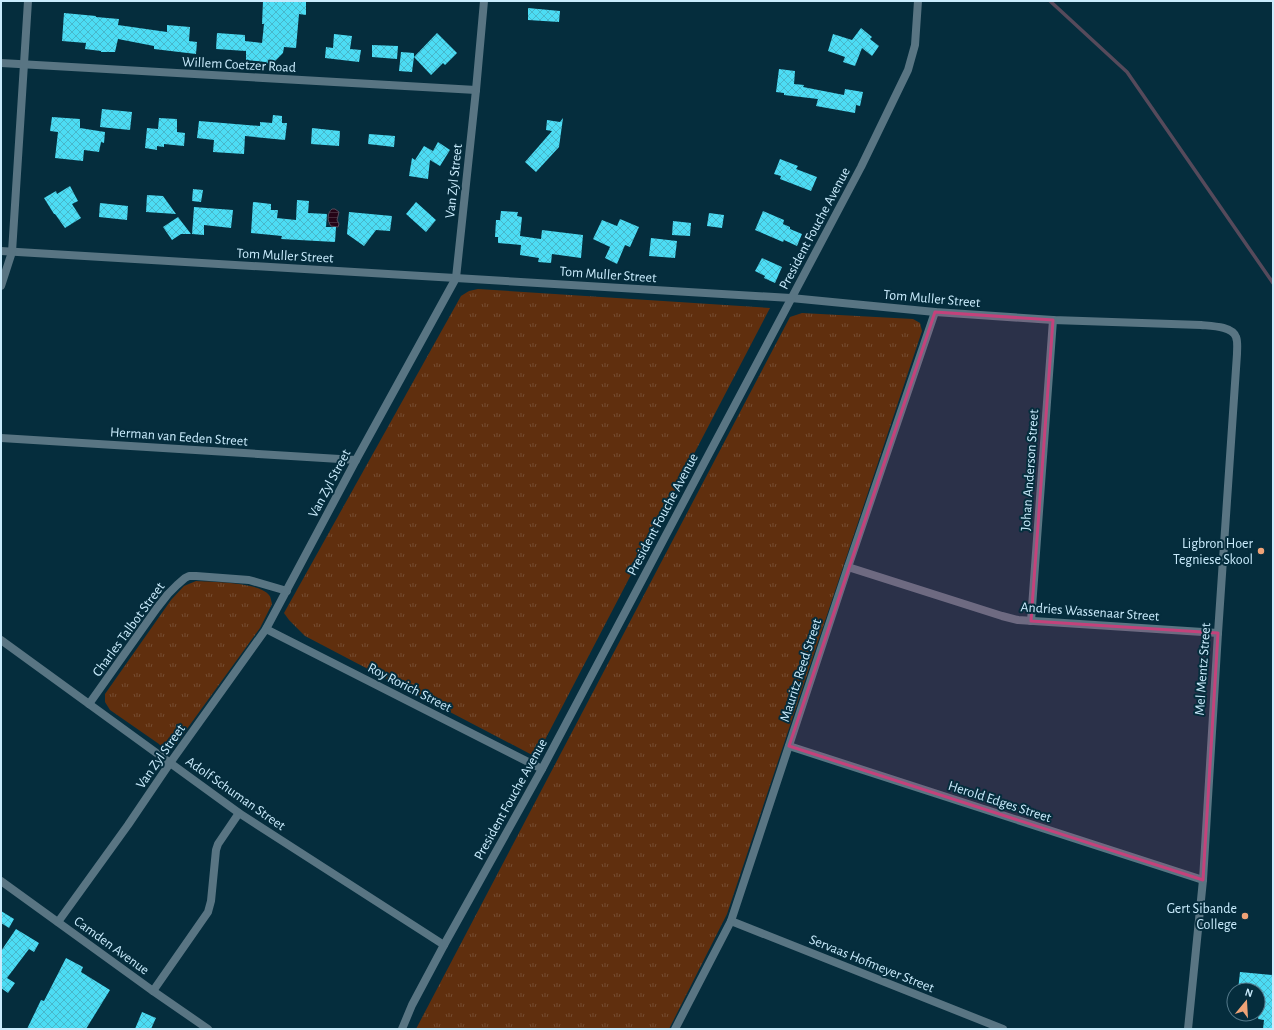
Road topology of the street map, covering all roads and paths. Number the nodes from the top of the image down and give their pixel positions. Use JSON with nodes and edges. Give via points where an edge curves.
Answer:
{"nodes":[{"id":1,"x":28,"y":1,"type":"edge"},
{"id":2,"x":484,"y":1,"type":"edge"},
{"id":3,"x":918,"y":1,"type":"edge"},
{"id":4,"x":1,"y":63,"type":"edge"},
{"id":5,"x":23,"y":65,"type":"junction"},
{"id":6,"x":476,"y":90,"type":"junction"},
{"id":7,"x":1,"y":251,"type":"edge"},
{"id":8,"x":12,"y":252,"type":"junction"},
{"id":9,"x":456,"y":278,"type":"junction"},
{"id":10,"x":1,"y":286,"type":"edge"},
{"id":11,"x":791,"y":298,"type":"junction"},
{"id":12,"x":935,"y":312,"type":"junction"},
{"id":13,"x":1053,"y":320,"type":"junction"},
{"id":14,"x":1214,"y":327,"type":"joint"},
{"id":15,"x":1,"y":438,"type":"edge"},
{"id":16,"x":356,"y":460,"type":"junction"},
{"id":17,"x":848,"y":567,"type":"junction"},
{"id":18,"x":287,"y":591,"type":"junction"},
{"id":19,"x":1031,"y":621,"type":"junction"},
{"id":20,"x":266,"y":628,"type":"junction"},
{"id":21,"x":1218,"y":633,"type":"junction"},
{"id":22,"x":1,"y":640,"type":"edge"},
{"id":23,"x":89,"y":704,"type":"junction"},
{"id":24,"x":789,"y":746,"type":"junction"},
{"id":25,"x":170,"y":763,"type":"junction"},
{"id":26,"x":542,"y":769,"type":"junction"},
{"id":27,"x":239,"y":814,"type":"junction"},
{"id":28,"x":1202,"y":880,"type":"junction"},
{"id":29,"x":1,"y":881,"type":"edge"},
{"id":30,"x":731,"y":921,"type":"junction"},
{"id":31,"x":58,"y":922,"type":"junction"},
{"id":32,"x":444,"y":945,"type":"junction"},
{"id":33,"x":153,"y":991,"type":"junction"},
{"id":34,"x":208,"y":1029,"type":"edge"},
{"id":35,"x":402,"y":1029,"type":"edge"},
{"id":36,"x":675,"y":1029,"type":"edge"},
{"id":37,"x":1003,"y":1029,"type":"edge"},
{"id":38,"x":1188,"y":1029,"type":"edge"}],
"edges":[{"from":1,"to":5,"type":"street"},
{"from":2,"to":6,"type":"street","name":"Van Zyl Street"},
{"from":3,"to":11,"type":"street","name":"President Fouche Avenue","via":[[914,44],[908,70],[861,168]]},
{"from":4,"to":5,"type":"street","name":"Willem Coetzer Road"},
{"from":5,"to":6,"type":"street","name":"Willem Coetzer Road"},
{"from":5,"to":8,"type":"street"},
{"from":6,"to":9,"type":"street","name":"Van Zyl Street"},
{"from":7,"to":8,"type":"street","name":"Tom Muller Street"},
{"from":8,"to":9,"type":"street","name":"Tom Muller Street"},
{"from":8,"to":10,"type":"street"},
{"from":9,"to":11,"type":"street","name":"Tom Muller Street"},
{"from":9,"to":16,"type":"street","name":"Van Zyl Street"},
{"from":11,"to":12,"type":"street","name":"Tom Muller Street"},
{"from":11,"to":26,"type":"street","name":"President Fouche Avenue"},
{"from":12,"to":13,"type":"street","name":"Tom Muller Street"},
{"from":12,"to":17,"type":"street","name":"Mauritz Reed Street"},
{"from":13,"to":14,"type":"street","name":"Tom Muller Street"},
{"from":13,"to":19,"type":"street","name":"Johan Anderson Street"},
{"from":14,"to":21,"type":"street","name":"Mel Mentz Street","via":[[1231,331],[1237,341]]},
{"from":15,"to":16,"type":"street","name":"Herman van Eeden Street"},
{"from":16,"to":18,"type":"street","name":"Van Zyl Street"},
{"from":17,"to":19,"type":"street","name":"Andries Wassenaar Street","via":[[1002,616]]},
{"from":17,"to":24,"type":"street","name":"Mauritz Reed Street"},
{"from":18,"to":20,"type":"street","name":"Van Zyl Street"},
{"from":18,"to":23,"type":"street","name":"Charles Talbot Street","via":[[249,580],[196,576],[185,578],[157,608]]},
{"from":19,"to":21,"type":"street","name":"Andries Wassenaar Street"},
{"from":20,"to":25,"type":"street","name":"Van Zyl Street"},
{"from":20,"to":26,"type":"street","name":"Roy Rorich Street"},
{"from":21,"to":28,"type":"street","name":"Mel Mentz Street"},
{"from":22,"to":23,"type":"street","name":"Adolf Schuman Street"},
{"from":23,"to":25,"type":"street","name":"Adolf Schuman Street"},
{"from":24,"to":28,"type":"street","name":"Herold Edges Street"},
{"from":24,"to":30,"type":"street","name":"Mauritz Reed Street"},
{"from":25,"to":27,"type":"street","name":"Adolf Schuman Street"},
{"from":25,"to":31,"type":"street","name":"Van Zyl Street"},
{"from":26,"to":32,"type":"street","name":"President Fouche Avenue"},
{"from":27,"to":32,"type":"street","name":"Adolf Schuman Street"},
{"from":27,"to":33,"type":"street","via":[[216,850],[208,912]]},
{"from":28,"to":38,"type":"street","name":"Mel Mentz Street"},
{"from":29,"to":31,"type":"street","name":"Camden Avenue"},
{"from":30,"to":36,"type":"street","name":"Mauritz Reed Street"},
{"from":30,"to":37,"type":"street","name":"Servaas Hofmeyer Street"},
{"from":31,"to":33,"type":"street","name":"Camden Avenue"},
{"from":32,"to":35,"type":"street","name":"President Fouche Avenue"},
{"from":33,"to":34,"type":"street","name":"Camden Avenue"}]}
